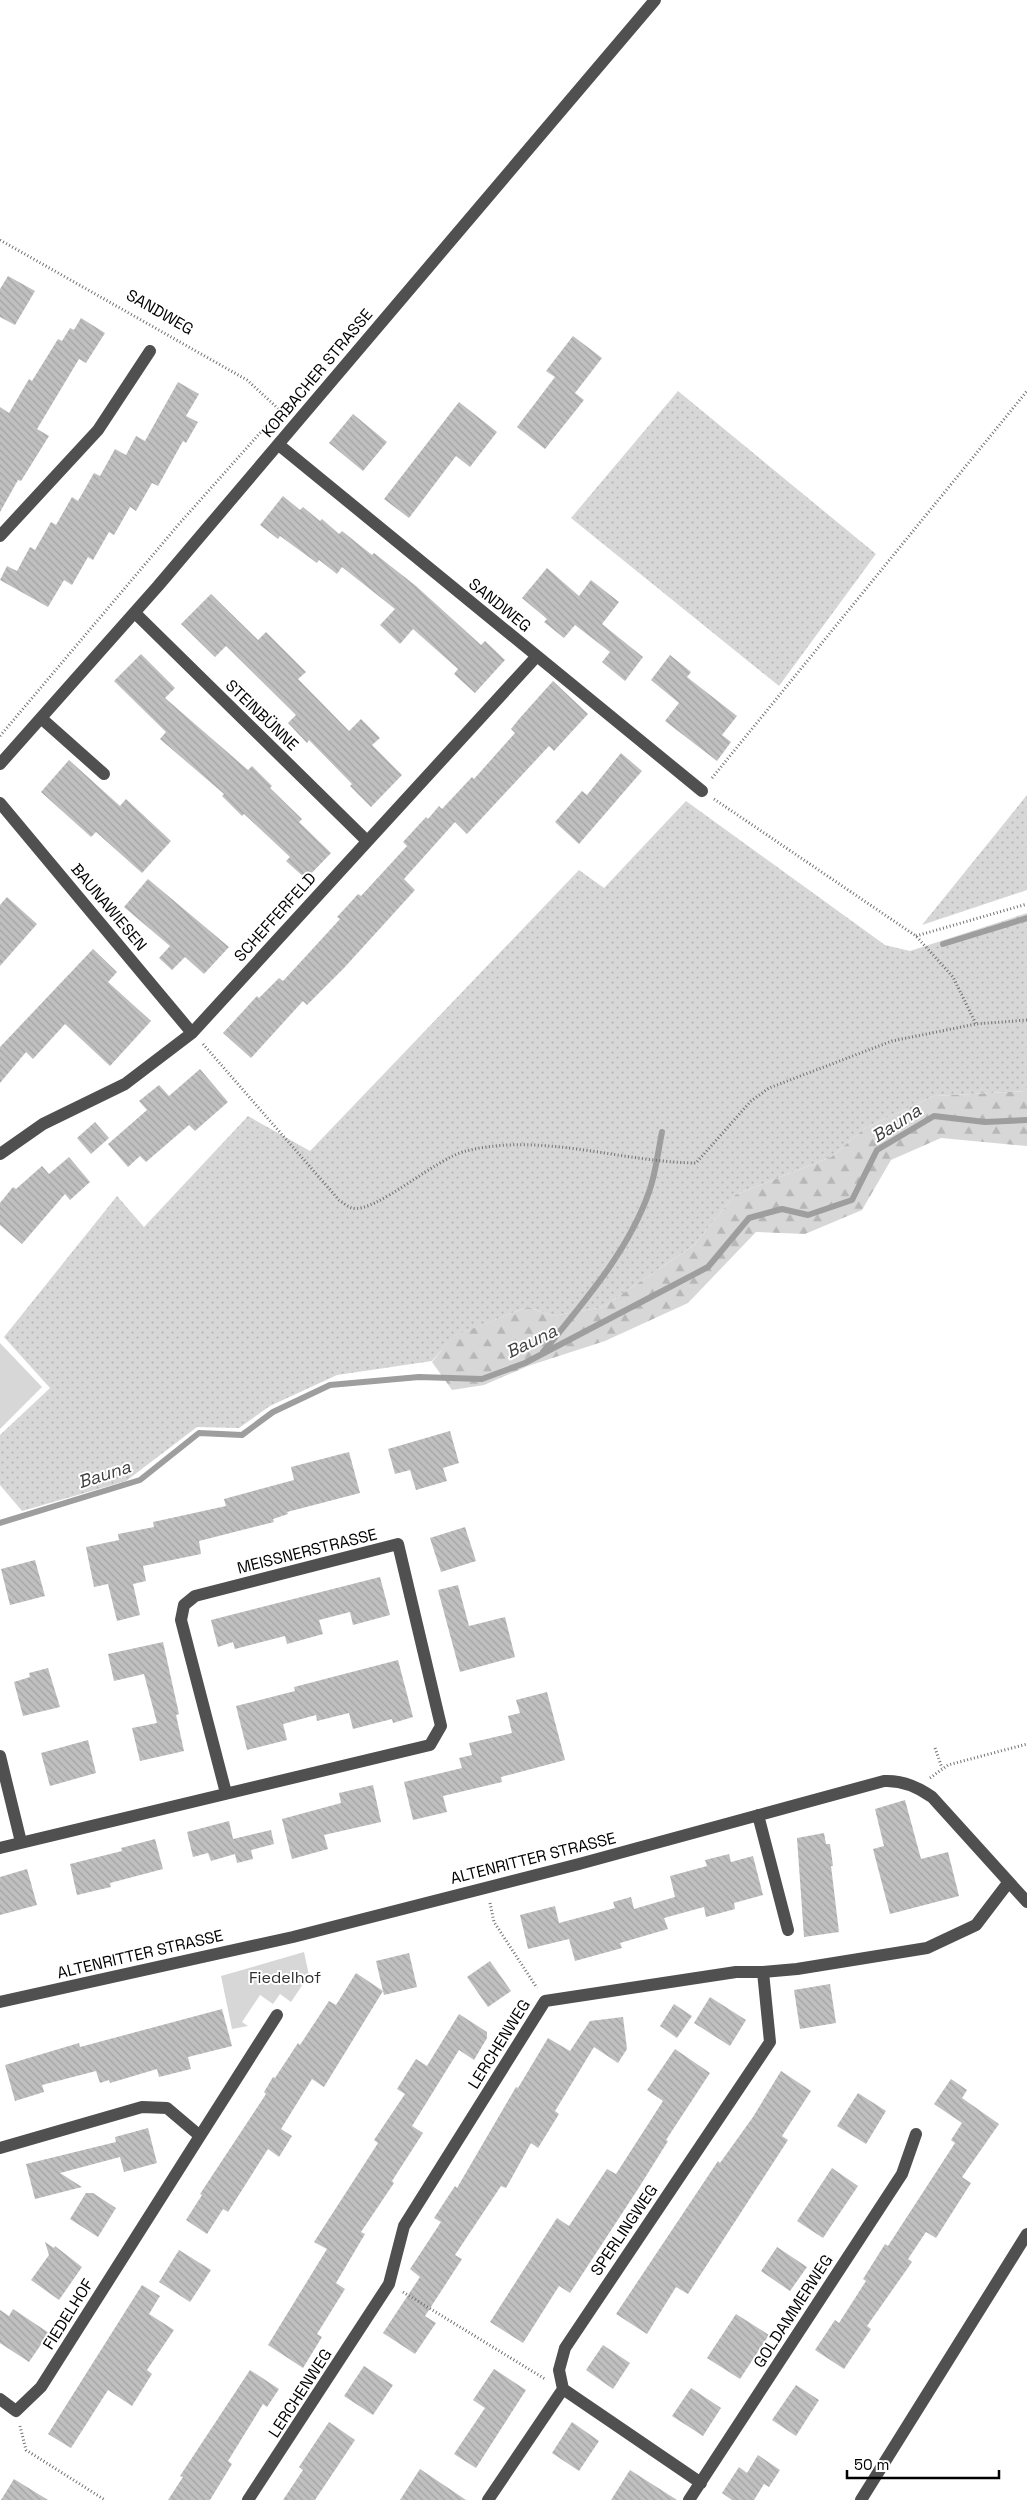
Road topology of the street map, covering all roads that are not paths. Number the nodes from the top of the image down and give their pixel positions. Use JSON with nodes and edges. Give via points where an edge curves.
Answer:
{"nodes":[{"id":1,"x":655,"y":0,"type":"edge"},
{"id":2,"x":150,"y":351,"type":"dead end"},
{"id":3,"x":278,"y":445,"type":"junction"},
{"id":4,"x":0,"y":536,"type":"edge"},
{"id":5,"x":135,"y":613,"type":"junction"},
{"id":6,"x":537,"y":656,"type":"junction"},
{"id":7,"x":41,"y":718,"type":"junction"},
{"id":8,"x":0,"y":764,"type":"edge"},
{"id":9,"x":104,"y":774,"type":"dead end"},
{"id":10,"x":702,"y":791,"type":"road end"},
{"id":11,"x":0,"y":803,"type":"edge"},
{"id":12,"x":366,"y":840,"type":"junction"},
{"id":13,"x":192,"y":1033,"type":"junction"},
{"id":14,"x":0,"y":1154,"type":"edge"},
{"id":15,"x":0,"y":1756,"type":"edge"},
{"id":16,"x":226,"y":1793,"type":"junction"},
{"id":17,"x":758,"y":1815,"type":"junction"},
{"id":18,"x":21,"y":1842,"type":"junction"},
{"id":19,"x":0,"y":1848,"type":"edge"},
{"id":20,"x":1008,"y":1883,"type":"junction"},
{"id":21,"x":1027,"y":1902,"type":"edge"},
{"id":22,"x":788,"y":1930,"type":"dead end"},
{"id":23,"x":763,"y":1972,"type":"junction"},
{"id":24,"x":0,"y":2002,"type":"edge"},
{"id":25,"x":276,"y":2015,"type":"dead end"},
{"id":26,"x":916,"y":2134,"type":"dead end"},
{"id":27,"x":200,"y":2136,"type":"junction"},
{"id":28,"x":0,"y":2148,"type":"edge"},
{"id":29,"x":1027,"y":2234,"type":"edge"},
{"id":30,"x":562,"y":2389,"type":"junction"},
{"id":31,"x":0,"y":2399,"type":"edge"},
{"id":32,"x":701,"y":2482,"type":"junction"},
{"id":33,"x":248,"y":2500,"type":"edge"},
{"id":34,"x":488,"y":2500,"type":"edge"},
{"id":35,"x":690,"y":2500,"type":"edge"},
{"id":36,"x":861,"y":2500,"type":"edge"}],
"edges":[{"from":1,"to":3,"type":"street","name":"KORBACHER STRASSE"},
{"from":2,"to":4,"type":"street","via":[[98,430]]},
{"from":3,"to":5,"type":"street","name":"KORBACHER STRASSE"},
{"from":3,"to":6,"type":"street","name":"SANDWEG"},
{"from":5,"to":7,"type":"street","name":"KORBACHER STRASSE"},
{"from":5,"to":12,"type":"street","name":"STEINBÜNNE"},
{"from":6,"to":10,"type":"street","name":"SANDWEG"},
{"from":6,"to":12,"type":"street","name":"SCHEFFERFELD"},
{"from":7,"to":8,"type":"street","name":"KORBACHER STRASSE"},
{"from":7,"to":9,"type":"street"},
{"from":11,"to":13,"type":"street","name":"BAUNAWIESEN"},
{"from":12,"to":13,"type":"street","name":"SCHEFFERFELD"},
{"from":13,"to":14,"type":"street","name":"SCHEFFERFELD","via":[[125,1084],[43,1124]]},
{"from":15,"to":18,"type":"street"},
{"from":16,"to":16,"type":"street","name":"MEISSNERSTRASSE","via":[[430,1745],[441,1726],[398,1544],[195,1596],[184,1605],[181,1620]]},
{"from":16,"to":18,"type":"street","name":"MEISSNERSTRASSE"},
{"from":17,"to":20,"type":"street","name":"ALTENRITTER STRASSE","via":[[896,1780],[932,1797]]},
{"from":17,"to":22,"type":"street"},
{"from":17,"to":24,"type":"street","name":"ALTENRITTER STRASSE","via":[[293,1936]]},
{"from":18,"to":19,"type":"street","name":"MEISSNERSTRASSE"},
{"from":20,"to":21,"type":"street","name":"ALTENRITTER STRASSE"},
{"from":20,"to":23,"type":"street","name":"LERCHENWEG","via":[[976,1925],[927,1948]]},
{"from":23,"to":30,"type":"street","name":"SPERLINGWEG","via":[[770,2042],[565,2348],[559,2370]]},
{"from":23,"to":33,"type":"street","name":"LERCHENWEG","via":[[736,1972],[545,2002],[404,2226],[389,2284]]},
{"from":25,"to":27,"type":"street","name":"FIEDELHOF"},
{"from":26,"to":32,"type":"street","name":"GOLDAMMERWEG","via":[[902,2174]]},
{"from":27,"to":28,"type":"street","via":[[167,2108],[142,2107]]},
{"from":27,"to":31,"type":"street","name":"FIEDELHOF","via":[[41,2387],[16,2411]]},
{"from":29,"to":36,"type":"street"},
{"from":30,"to":32,"type":"street"},
{"from":30,"to":34,"type":"street"},
{"from":32,"to":35,"type":"street","name":"GOLDAMMERWEG"}]}
